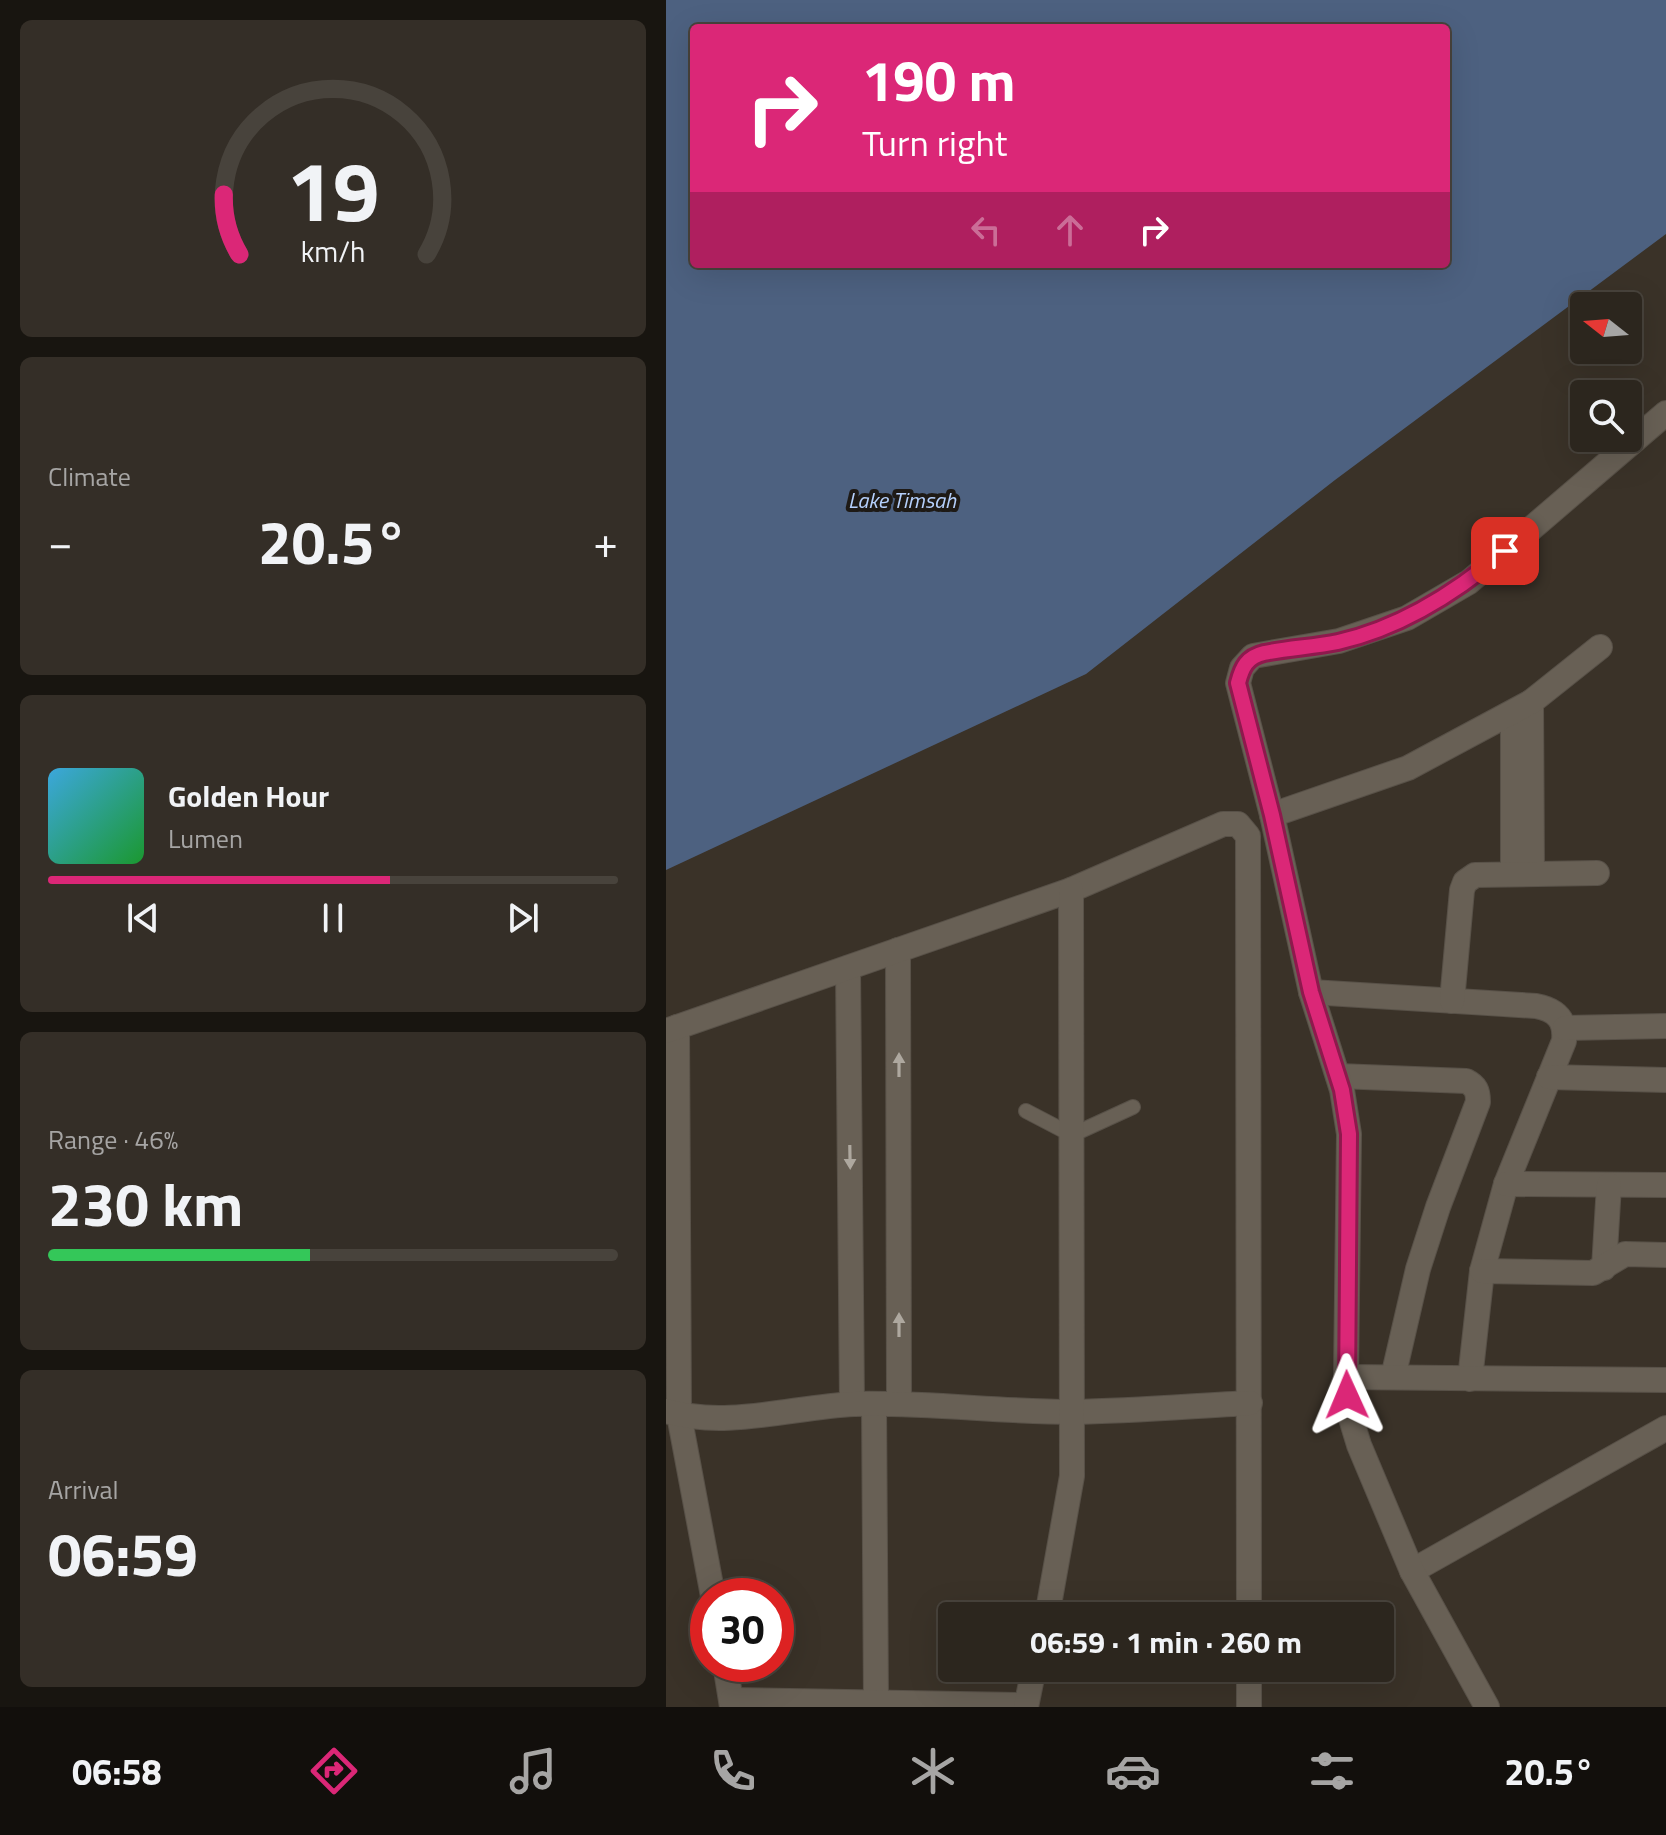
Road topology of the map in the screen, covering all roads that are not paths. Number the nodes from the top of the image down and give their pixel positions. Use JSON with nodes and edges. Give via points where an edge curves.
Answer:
{"nodes":[{"id":1,"x":1666,"y":413,"type":"edge"},
{"id":2,"x":1600,"y":647,"type":"dead end"},
{"id":3,"x":1522,"y":707,"type":"junction"},
{"id":4,"x":1272,"y":815,"type":"junction"},
{"id":5,"x":1597,"y":873,"type":"dead end"},
{"id":6,"x":1523,"y":874,"type":"junction"},
{"id":7,"x":1071,"y":890,"type":"junction"},
{"id":8,"x":898,"y":950,"type":"junction"},
{"id":9,"x":848,"y":968,"type":"junction"},
{"id":10,"x":1311,"y":992,"type":"junction"},
{"id":11,"x":1452,"y":1001,"type":"junction"},
{"id":12,"x":1666,"y":1026,"type":"edge"},
{"id":13,"x":1565,"y":1028,"type":"junction"},
{"id":14,"x":672,"y":1029,"type":"edge"},
{"id":15,"x":1338,"y":1076,"type":"junction"},
{"id":16,"x":1549,"y":1077,"type":"junction"},
{"id":17,"x":1666,"y":1080,"type":"edge"},
{"id":18,"x":1133,"y":1107,"type":"dead end"},
{"id":19,"x":1026,"y":1111,"type":"dead end"},
{"id":20,"x":1072,"y":1135,"type":"junction"},
{"id":21,"x":1506,"y":1184,"type":"junction"},
{"id":22,"x":1609,"y":1185,"type":"junction"},
{"id":23,"x":1666,"y":1185,"type":"edge"},
{"id":24,"x":1666,"y":1255,"type":"edge"},
{"id":25,"x":1604,"y":1268,"type":"junction"},
{"id":26,"x":1482,"y":1271,"type":"junction"},
{"id":27,"x":1346,"y":1377,"type":"junction"},
{"id":28,"x":1393,"y":1377,"type":"junction"},
{"id":29,"x":1470,"y":1379,"type":"junction"},
{"id":30,"x":1666,"y":1380,"type":"edge"},
{"id":31,"x":899,"y":1403,"type":"junction"},
{"id":32,"x":1250,"y":1403,"type":"junction"},
{"id":33,"x":863,"y":1404,"type":"junction"},
{"id":34,"x":1072,"y":1412,"type":"junction"},
{"id":35,"x":673,"y":1413,"type":"edge"},
{"id":36,"x":1666,"y":1428,"type":"edge"},
{"id":37,"x":1412,"y":1571,"type":"junction"},
{"id":38,"x":709,"y":1578,"type":"edge"},
{"id":39,"x":1050,"y":1602,"type":"edge"},
{"id":40,"x":1249,"y":1602,"type":"edge"},
{"id":41,"x":728,"y":1682,"type":"edge"},
{"id":42,"x":1031,"y":1682,"type":"edge"},
{"id":43,"x":1249,"y":1682,"type":"edge"},
{"id":44,"x":876,"y":1702,"type":"junction"},
{"id":45,"x":732,"y":1704,"type":"edge"},
{"id":46,"x":1026,"y":1706,"type":"edge"},
{"id":47,"x":1249,"y":1707,"type":"edge"},
{"id":48,"x":1487,"y":1707,"type":"edge"}],
"edges":[{"from":1,"to":4,"type":"street","via":[[1469,582],[1407,618],[1339,641],[1253,656],[1238,683]]},
{"from":2,"to":3,"type":"street"},
{"from":3,"to":4,"type":"street","via":[[1408,768]]},
{"from":3,"to":6,"type":"street"},
{"from":4,"to":10,"type":"street"},
{"from":5,"to":6,"type":"street"},
{"from":6,"to":11,"type":"street","via":[[1475,875],[1465,882]]},
{"from":7,"to":8,"type":"street"},
{"from":7,"to":20,"type":"street"},
{"from":7,"to":32,"type":"street","via":[[1223,824],[1238,824],[1248,836]]},
{"from":8,"to":9,"type":"street"},
{"from":31,"to":8,"type":"street","one_way":true},
{"from":9,"to":14,"type":"street"},
{"from":9,"to":33,"type":"street","one_way":true},
{"from":10,"to":11,"type":"street"},
{"from":10,"to":15,"type":"street"},
{"from":11,"to":13,"type":"street","via":[[1550,1008]]},
{"from":12,"to":13,"type":"street"},
{"from":13,"to":16,"type":"street"},
{"from":14,"to":35,"type":"street"},
{"from":15,"to":27,"type":"street","via":[[1349,1134]]},
{"from":15,"to":28,"type":"street","via":[[1466,1081],[1478,1093],[1418,1269]]},
{"from":16,"to":17,"type":"street"},
{"from":16,"to":21,"type":"street"},
{"from":18,"to":20,"type":"lane"},
{"from":19,"to":20,"type":"lane"},
{"from":20,"to":34,"type":"street"},
{"from":21,"to":22,"type":"street"},
{"from":21,"to":26,"type":"street"},
{"from":22,"to":23,"type":"street"},
{"from":22,"to":25,"type":"street"},
{"from":24,"to":25,"type":"street","via":[[1625,1254]]},
{"from":25,"to":26,"type":"street","via":[[1593,1273]]},
{"from":26,"to":29,"type":"street"},
{"from":27,"to":28,"type":"street"},
{"from":27,"to":37,"type":"street","via":[[1359,1445]]},
{"from":28,"to":29,"type":"street"},
{"from":29,"to":30,"type":"street"},
{"from":31,"to":33,"type":"street"},
{"from":31,"to":34,"type":"street"},
{"from":32,"to":34,"type":"street"},
{"from":32,"to":40,"type":"street"},
{"from":33,"to":35,"type":"street","via":[[731,1417]]},
{"from":33,"to":44,"type":"street"},
{"from":34,"to":39,"type":"street","via":[[1072,1476]]},
{"from":35,"to":38,"type":"street"},
{"from":36,"to":37,"type":"street"},
{"from":37,"to":48,"type":"street"},
{"from":41,"to":45,"type":"street"},
{"from":42,"to":46,"type":"street"},
{"from":43,"to":47,"type":"street"},
{"from":44,"to":45,"type":"street"},
{"from":44,"to":46,"type":"street"}]}
